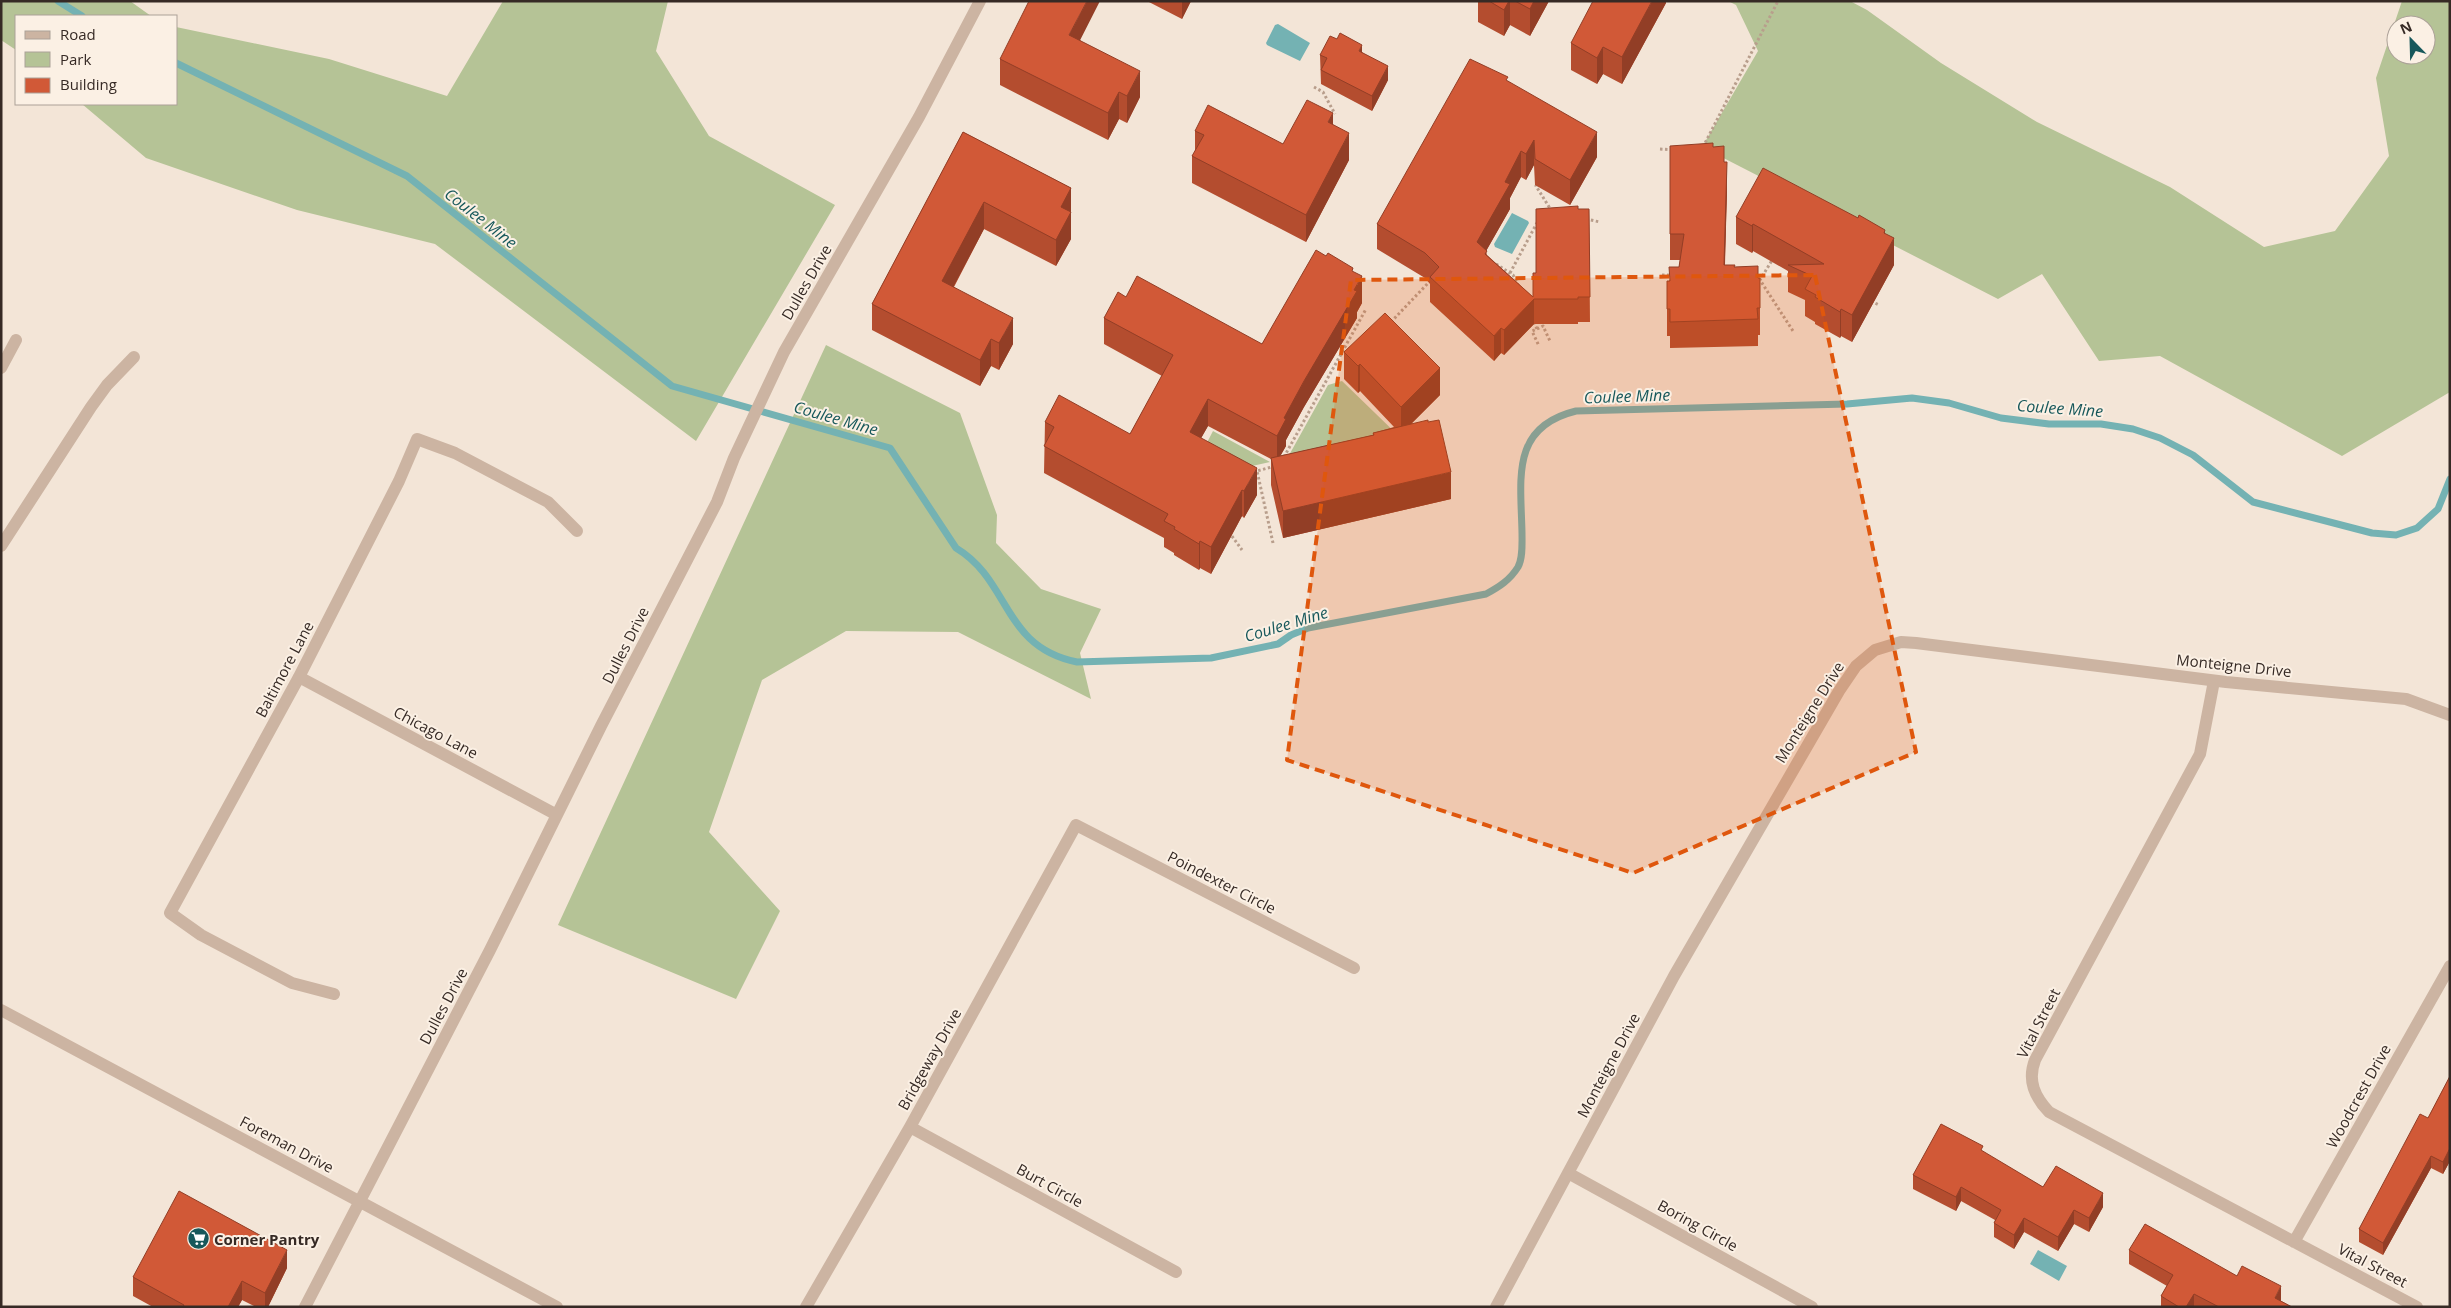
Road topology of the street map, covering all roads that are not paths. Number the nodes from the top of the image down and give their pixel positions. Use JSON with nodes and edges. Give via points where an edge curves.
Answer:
{"nodes":[{"id":1,"x":980,"y":1,"type":"edge"},
{"id":2,"x":16,"y":340,"type":"dead end"},
{"id":3,"x":134,"y":356,"type":"dead end"},
{"id":4,"x":1,"y":368,"type":"edge"},
{"id":5,"x":578,"y":531,"type":"dead end"},
{"id":6,"x":1,"y":546,"type":"edge"},
{"id":7,"x":299,"y":677,"type":"junction"},
{"id":8,"x":2214,"y":681,"type":"junction"},
{"id":9,"x":2450,"y":715,"type":"edge"},
{"id":10,"x":557,"y":815,"type":"junction"},
{"id":11,"x":1076,"y":825,"type":"joint"},
{"id":12,"x":2450,"y":966,"type":"edge"},
{"id":13,"x":1354,"y":968,"type":"dead end"},
{"id":14,"x":334,"y":994,"type":"dead end"},
{"id":15,"x":1,"y":1010,"type":"edge"},
{"id":16,"x":910,"y":1126,"type":"junction"},
{"id":17,"x":1568,"y":1173,"type":"junction"},
{"id":18,"x":359,"y":1201,"type":"junction"},
{"id":19,"x":2294,"y":1242,"type":"junction"},
{"id":20,"x":1176,"y":1272,"type":"dead end"},
{"id":21,"x":305,"y":1307,"type":"edge"},
{"id":22,"x":557,"y":1307,"type":"edge"},
{"id":23,"x":806,"y":1307,"type":"edge"},
{"id":24,"x":1496,"y":1307,"type":"edge"},
{"id":25,"x":1812,"y":1307,"type":"edge"},
{"id":26,"x":2417,"y":1307,"type":"edge"}],
"edges":[{"from":1,"to":10,"type":"street","name":"Dulles Drive","via":[[919,117],[784,352],[717,502]]},
{"from":2,"to":4,"type":"street"},
{"from":3,"to":6,"type":"street","via":[[91,407]]},
{"from":5,"to":7,"type":"street","name":"Baltimore Lane","via":[[548,502],[455,452],[416,439],[399,481]]},
{"from":7,"to":10,"type":"street","name":"Chicago Lane"},
{"from":7,"to":14,"type":"street","name":"Baltimore Lane","via":[[170,913],[201,935],[292,983]]},
{"from":8,"to":9,"type":"street","name":"Monteigne Drive","via":[[2406,699]]},
{"from":8,"to":17,"type":"street","name":"Monteigne Drive","via":[[1916,643],[1889,645],[1866,657],[1839,691],[1817,727],[1674,976]]},
{"from":8,"to":19,"type":"street","name":"Vital Street","via":[[2200,754],[2035,1060],[2031,1081],[2035,1095],[2049,1112]]},
{"from":10,"to":18,"type":"street","name":"Dulles Drive"},
{"from":11,"to":13,"type":"street","name":"Poindexter Circle"},
{"from":11,"to":16,"type":"street","name":"Bridgeway Drive"},
{"from":12,"to":19,"type":"street","name":"Woodcrest Drive"},
{"from":15,"to":18,"type":"street","name":"Foreman Drive"},
{"from":16,"to":20,"type":"street","name":"Burt Circle"},
{"from":16,"to":23,"type":"street","name":"Bridgeway Drive"},
{"from":17,"to":24,"type":"street","name":"Monteigne Drive"},
{"from":17,"to":25,"type":"street","name":"Boring Circle"},
{"from":18,"to":21,"type":"street","name":"Dulles Drive"},
{"from":18,"to":22,"type":"street","name":"Foreman Drive"},
{"from":19,"to":26,"type":"street","name":"Vital Street"}]}
